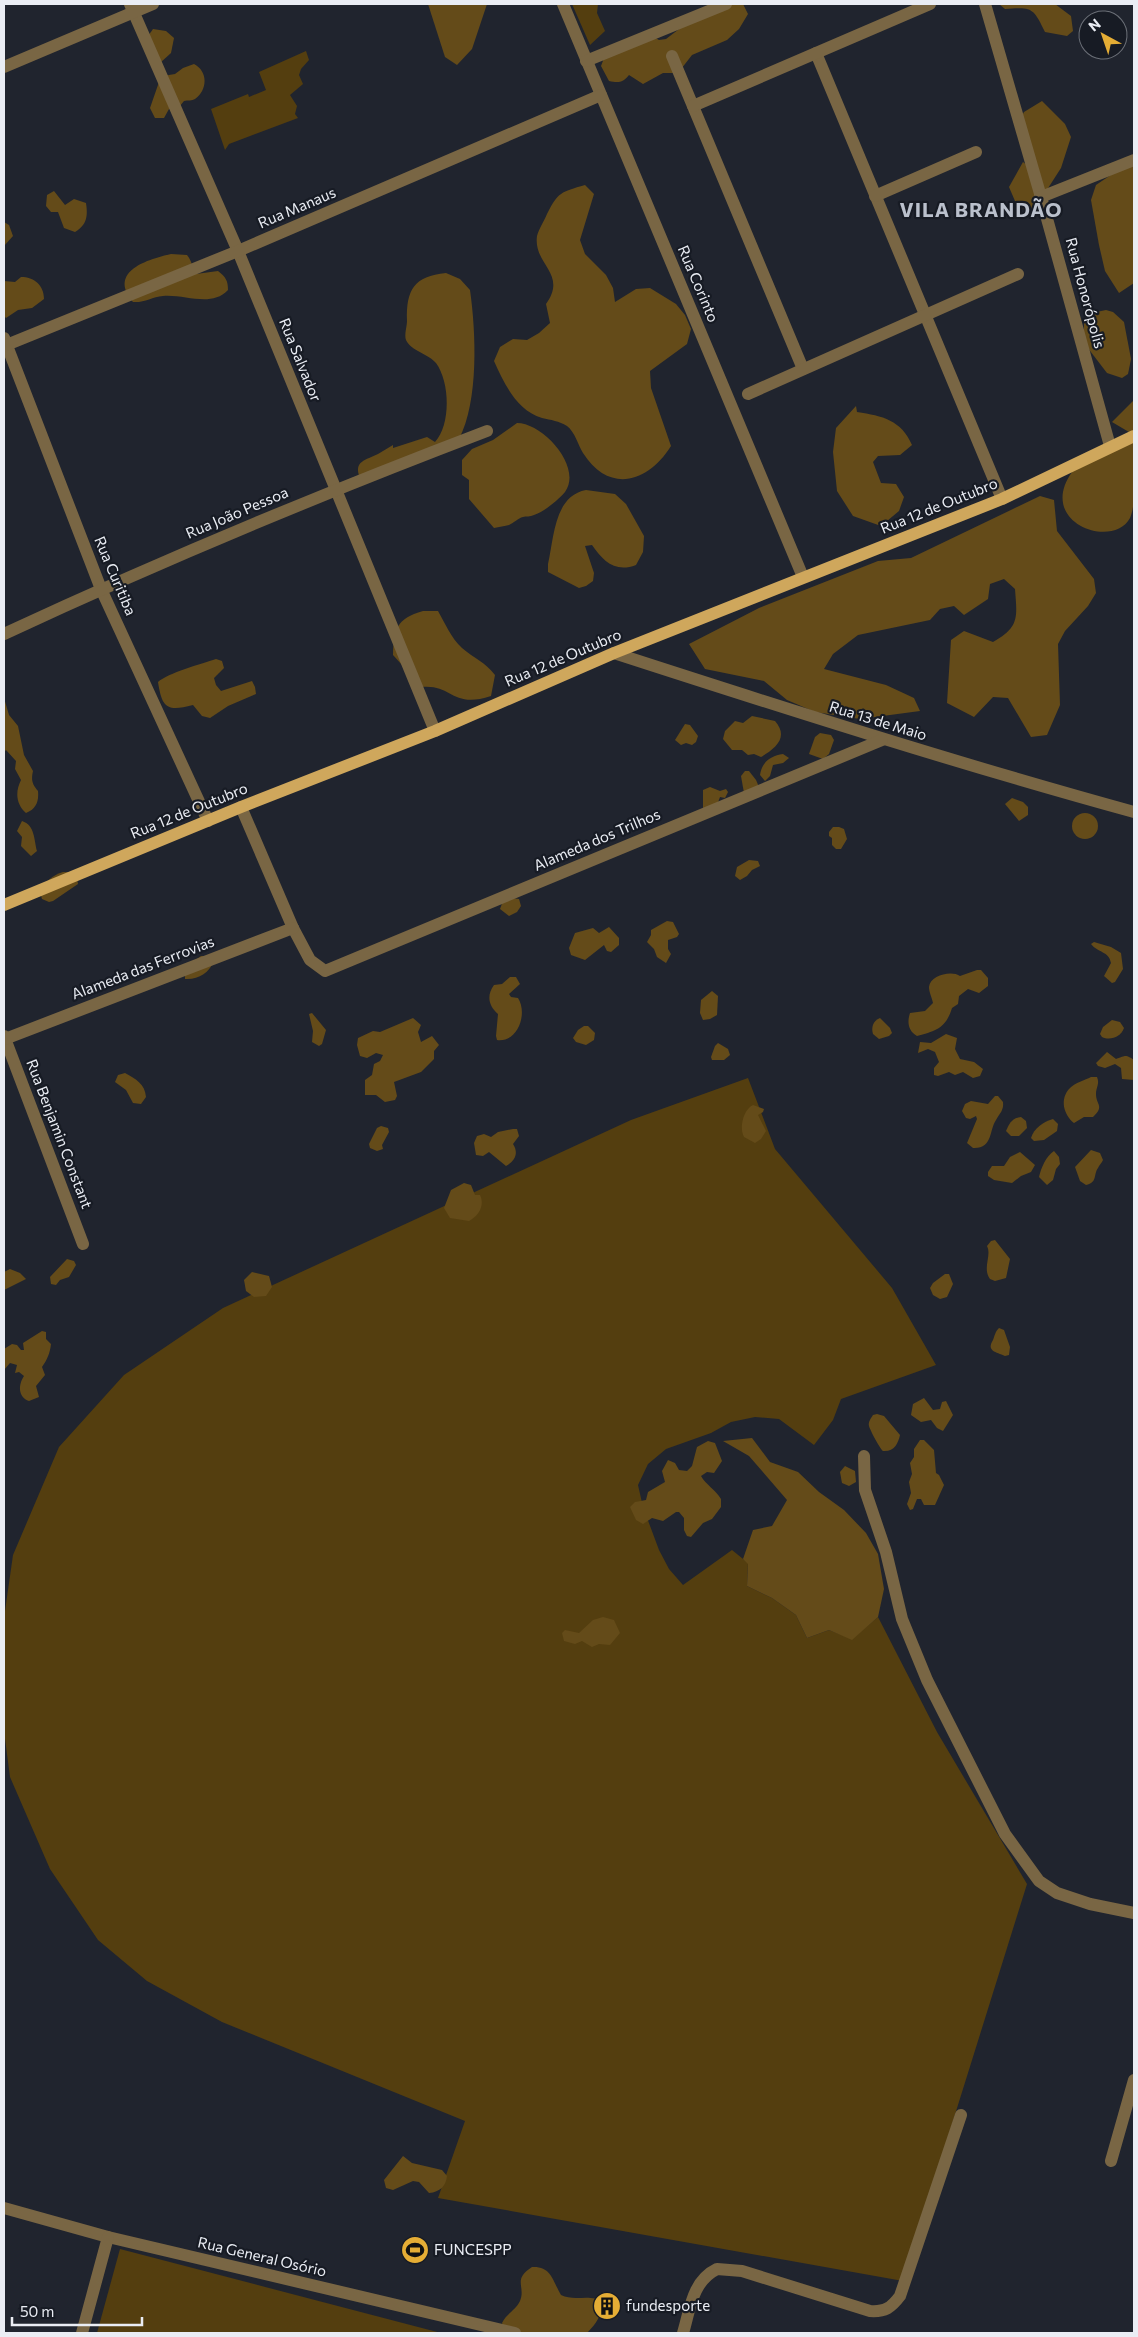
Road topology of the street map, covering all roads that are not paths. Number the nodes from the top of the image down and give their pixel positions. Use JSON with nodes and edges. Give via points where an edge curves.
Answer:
{"nodes":[{"id":1,"x":153,"y":4,"type":"edge"},
{"id":2,"x":563,"y":4,"type":"edge"},
{"id":3,"x":726,"y":4,"type":"edge"},
{"id":4,"x":930,"y":4,"type":"edge"},
{"id":5,"x":985,"y":4,"type":"edge"},
{"id":6,"x":131,"y":8,"type":"edge"},
{"id":7,"x":816,"y":53,"type":"junction"},
{"id":8,"x":672,"y":56,"type":"dead end"},
{"id":9,"x":586,"y":60,"type":"junction"},
{"id":10,"x":4,"y":67,"type":"edge"},
{"id":11,"x":601,"y":95,"type":"junction"},
{"id":12,"x":693,"y":106,"type":"junction"},
{"id":13,"x":976,"y":152,"type":"dead end"},
{"id":14,"x":1134,"y":160,"type":"edge"},
{"id":15,"x":875,"y":196,"type":"junction"},
{"id":16,"x":1041,"y":197,"type":"junction"},
{"id":17,"x":238,"y":251,"type":"junction"},
{"id":18,"x":1018,"y":274,"type":"dead end"},
{"id":19,"x":925,"y":315,"type":"junction"},
{"id":20,"x":5,"y":343,"type":"edge"},
{"id":21,"x":803,"y":369,"type":"junction"},
{"id":22,"x":748,"y":394,"type":"dead end"},
{"id":23,"x":487,"y":431,"type":"dead end"},
{"id":24,"x":1134,"y":436,"type":"edge"},
{"id":25,"x":1110,"y":446,"type":"junction"},
{"id":26,"x":336,"y":489,"type":"junction"},
{"id":27,"x":1002,"y":499,"type":"junction"},
{"id":28,"x":803,"y":577,"type":"junction"},
{"id":29,"x":101,"y":589,"type":"junction"},
{"id":30,"x":4,"y":634,"type":"edge"},
{"id":31,"x":614,"y":653,"type":"junction"},
{"id":32,"x":435,"y":731,"type":"junction"},
{"id":33,"x":882,"y":740,"type":"junction"},
{"id":34,"x":241,"y":808,"type":"junction"},
{"id":35,"x":1134,"y":812,"type":"edge"},
{"id":36,"x":208,"y":821,"type":"junction"},
{"id":37,"x":4,"y":905,"type":"edge"},
{"id":38,"x":293,"y":928,"type":"junction"},
{"id":39,"x":5,"y":1037,"type":"edge"},
{"id":40,"x":84,"y":1244,"type":"dead end"},
{"id":41,"x":864,"y":1456,"type":"dead end"},
{"id":42,"x":1134,"y":1913,"type":"edge"},
{"id":43,"x":1134,"y":2080,"type":"edge"},
{"id":44,"x":962,"y":2115,"type":"dead end"},
{"id":45,"x":1111,"y":2161,"type":"dead end"},
{"id":46,"x":4,"y":2208,"type":"edge"},
{"id":47,"x":108,"y":2237,"type":"junction"},
{"id":48,"x":82,"y":2333,"type":"edge"},
{"id":49,"x":515,"y":2333,"type":"edge"},
{"id":50,"x":682,"y":2333,"type":"edge"}],
"edges":[{"from":1,"to":6,"type":"street"},
{"from":2,"to":9,"type":"street","name":"Rua Corinto"},
{"from":3,"to":9,"type":"street"},
{"from":4,"to":7,"type":"street"},
{"from":5,"to":16,"type":"street","name":"Rua Honorópolis"},
{"from":6,"to":10,"type":"street"},
{"from":6,"to":17,"type":"street","name":"Rua Salvador"},
{"from":7,"to":12,"type":"street"},
{"from":7,"to":15,"type":"street"},
{"from":8,"to":12,"type":"street"},
{"from":9,"to":11,"type":"street","name":"Rua Corinto"},
{"from":11,"to":17,"type":"street","name":"Rua Manaus"},
{"from":11,"to":28,"type":"street","name":"Rua Corinto"},
{"from":12,"to":21,"type":"street"},
{"from":13,"to":15,"type":"street"},
{"from":14,"to":16,"type":"street"},
{"from":15,"to":19,"type":"street"},
{"from":16,"to":25,"type":"street","name":"Rua Honorópolis"},
{"from":17,"to":20,"type":"street","name":"Rua Manaus"},
{"from":17,"to":26,"type":"street","name":"Rua Salvador"},
{"from":18,"to":19,"type":"street"},
{"from":19,"to":21,"type":"street"},
{"from":19,"to":27,"type":"street"},
{"from":20,"to":29,"type":"street","name":"Rua Curitiba"},
{"from":21,"to":22,"type":"street"},
{"from":23,"to":26,"type":"street","name":"Rua João Pessoa"},
{"from":24,"to":25,"type":"main road","name":"Rua 12 de Outubro"},
{"from":25,"to":27,"type":"main road","name":"Rua 12 de Outubro"},
{"from":26,"to":29,"type":"street","name":"Rua João Pessoa"},
{"from":26,"to":32,"type":"street","name":"Rua Salvador"},
{"from":27,"to":28,"type":"main road","name":"Rua 12 de Outubro"},
{"from":28,"to":31,"type":"main road","name":"Rua 12 de Outubro"},
{"from":29,"to":30,"type":"street","name":"Rua João Pessoa"},
{"from":29,"to":36,"type":"street","name":"Rua Curitiba"},
{"from":31,"to":32,"type":"main road","name":"Rua 12 de Outubro"},
{"from":31,"to":33,"type":"street","name":"Rua 13 de Maio"},
{"from":32,"to":34,"type":"main road","name":"Rua 12 de Outubro"},
{"from":33,"to":35,"type":"street","name":"Rua 13 de Maio"},
{"from":33,"to":38,"type":"street","name":"Alameda dos Trilhos","via":[[325,971],[310,960]]},
{"from":34,"to":36,"type":"main road","name":"Rua 12 de Outubro"},
{"from":34,"to":38,"type":"street"},
{"from":36,"to":37,"type":"main road","name":"Rua 12 de Outubro"},
{"from":38,"to":39,"type":"street","name":"Alameda das Ferrovias"},
{"from":39,"to":40,"type":"street","name":"Rua Benjamin Constant"},
{"from":41,"to":42,"type":"street","via":[[865,1490],[886,1552],[902,1619],[927,1680],[1005,1834],[1039,1881],[1057,1894]]},
{"from":43,"to":45,"type":"street"},
{"from":44,"to":50,"type":"street","via":[[900,2296],[892,2306],[882,2312],[870,2311],[742,2271],[717,2269],[702,2280],[694,2294]]},
{"from":46,"to":47,"type":"street","name":"Rua General Osório"},
{"from":47,"to":48,"type":"street"},
{"from":47,"to":49,"type":"street","name":"Rua General Osório"}]}
